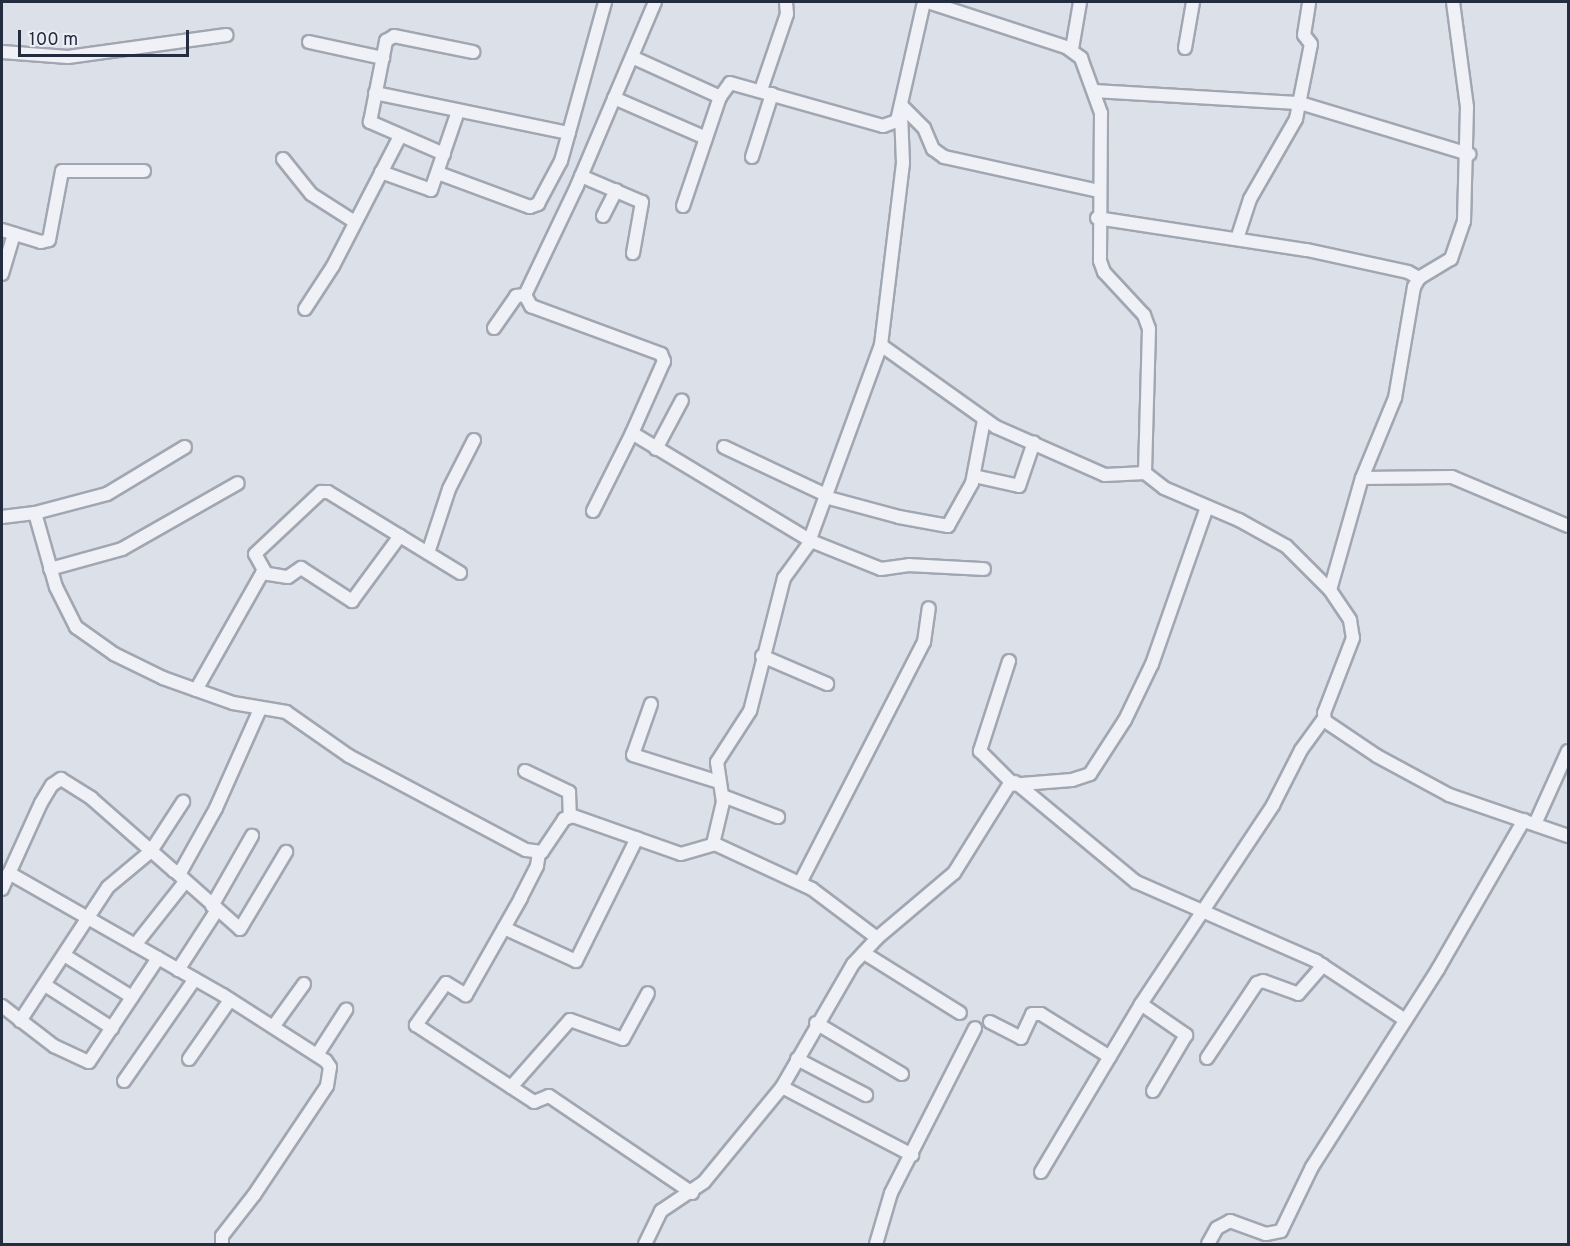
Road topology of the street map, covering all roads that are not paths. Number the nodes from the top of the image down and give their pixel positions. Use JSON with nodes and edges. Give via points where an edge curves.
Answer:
{"nodes":[{"id":1,"x":604,"y":2,"type":"edge"},
{"id":2,"x":655,"y":2,"type":"edge"},
{"id":3,"x":926,"y":2,"type":"edge"},
{"id":4,"x":1080,"y":2,"type":"edge"},
{"id":5,"x":1193,"y":2,"type":"edge"},
{"id":6,"x":1309,"y":2,"type":"edge"},
{"id":7,"x":1453,"y":2,"type":"edge"},
{"id":8,"x":788,"y":3,"type":"edge"},
{"id":9,"x":226,"y":35,"type":"dead end"},
{"id":10,"x":309,"y":42,"type":"dead end"},
{"id":11,"x":1185,"y":48,"type":"dead end"},
{"id":12,"x":1072,"y":49,"type":"junction"},
{"id":13,"x":2,"y":51,"type":"edge"},
{"id":14,"x":473,"y":52,"type":"dead end"},
{"id":15,"x":632,"y":57,"type":"junction"},
{"id":16,"x":383,"y":58,"type":"junction"},
{"id":17,"x":1096,"y":91,"type":"junction"},
{"id":18,"x":766,"y":92,"type":"junction"},
{"id":19,"x":375,"y":93,"type":"junction"},
{"id":20,"x":720,"y":97,"type":"junction"},
{"id":21,"x":614,"y":98,"type":"junction"},
{"id":22,"x":1300,"y":103,"type":"junction"},
{"id":23,"x":902,"y":110,"type":"junction"},
{"id":24,"x":458,"y":111,"type":"junction"},
{"id":25,"x":569,"y":134,"type":"junction"},
{"id":26,"x":400,"y":136,"type":"junction"},
{"id":27,"x":706,"y":138,"type":"junction"},
{"id":28,"x":444,"y":154,"type":"junction"},
{"id":29,"x":1468,"y":154,"type":"junction"},
{"id":30,"x":752,"y":157,"type":"dead end"},
{"id":31,"x":283,"y":159,"type":"dead end"},
{"id":32,"x":144,"y":171,"type":"dead end"},
{"id":33,"x":381,"y":172,"type":"junction"},
{"id":34,"x":438,"y":173,"type":"junction"},
{"id":35,"x":581,"y":176,"type":"junction"},
{"id":36,"x":616,"y":190,"type":"junction"},
{"id":37,"x":1099,"y":190,"type":"junction"},
{"id":38,"x":683,"y":206,"type":"dead end"},
{"id":39,"x":603,"y":216,"type":"dead end"},
{"id":40,"x":1097,"y":218,"type":"junction"},
{"id":41,"x":355,"y":222,"type":"junction"},
{"id":42,"x":2,"y":230,"type":"edge"},
{"id":43,"x":14,"y":234,"type":"junction"},
{"id":44,"x":1237,"y":239,"type":"junction"},
{"id":45,"x":633,"y":253,"type":"dead end"},
{"id":46,"x":2,"y":274,"type":"edge"},
{"id":47,"x":1419,"y":278,"type":"junction"},
{"id":48,"x":525,"y":295,"type":"junction"},
{"id":49,"x":305,"y":309,"type":"dead end"},
{"id":50,"x":494,"y":328,"type":"dead end"},
{"id":51,"x":881,"y":345,"type":"junction"},
{"id":52,"x":682,"y":400,"type":"dead end"},
{"id":53,"x":984,"y":420,"type":"junction"},
{"id":54,"x":632,"y":433,"type":"junction"},
{"id":55,"x":474,"y":440,"type":"dead end"},
{"id":56,"x":1034,"y":442,"type":"junction"},
{"id":57,"x":185,"y":447,"type":"dead end"},
{"id":58,"x":724,"y":447,"type":"dead end"},
{"id":59,"x":656,"y":449,"type":"junction"},
{"id":60,"x":1145,"y":473,"type":"junction"},
{"id":61,"x":974,"y":476,"type":"junction"},
{"id":62,"x":1362,"y":478,"type":"junction"},
{"id":63,"x":238,"y":483,"type":"dead end"},
{"id":64,"x":826,"y":496,"type":"junction"},
{"id":65,"x":1207,"y":507,"type":"junction"},
{"id":66,"x":593,"y":512,"type":"dead end"},
{"id":67,"x":35,"y":513,"type":"junction"},
{"id":68,"x":2,"y":517,"type":"edge"},
{"id":69,"x":1569,"y":526,"type":"edge"},
{"id":70,"x":400,"y":536,"type":"junction"},
{"id":71,"x":810,"y":540,"type":"junction"},
{"id":72,"x":428,"y":553,"type":"junction"},
{"id":73,"x":50,"y":569,"type":"junction"},
{"id":74,"x":984,"y":569,"type":"dead end"},
{"id":75,"x":262,"y":573,"type":"junction"},
{"id":76,"x":460,"y":573,"type":"dead end"},
{"id":77,"x":1330,"y":590,"type":"junction"},
{"id":78,"x":929,"y":608,"type":"dead end"},
{"id":79,"x":762,"y":656,"type":"junction"},
{"id":80,"x":1009,"y":661,"type":"dead end"},
{"id":81,"x":827,"y":684,"type":"dead end"},
{"id":82,"x":196,"y":690,"type":"junction"},
{"id":83,"x":651,"y":704,"type":"dead end"},
{"id":84,"x":260,"y":709,"type":"junction"},
{"id":85,"x":1324,"y":718,"type":"junction"},
{"id":86,"x":1569,"y":751,"type":"edge"},
{"id":87,"x":525,"y":771,"type":"dead end"},
{"id":88,"x":719,"y":782,"type":"junction"},
{"id":89,"x":1013,"y":783,"type":"junction"},
{"id":90,"x":723,"y":796,"type":"junction"},
{"id":91,"x":183,"y":802,"type":"dead end"},
{"id":92,"x":570,"y":816,"type":"junction"},
{"id":93,"x":778,"y":817,"type":"dead end"},
{"id":94,"x":1529,"y":822,"type":"junction"},
{"id":95,"x":252,"y":836,"type":"dead end"},
{"id":96,"x":1569,"y":836,"type":"edge"},
{"id":97,"x":637,"y":838,"type":"junction"},
{"id":98,"x":713,"y":844,"type":"junction"},
{"id":99,"x":151,"y":851,"type":"junction"},
{"id":100,"x":286,"y":852,"type":"dead end"},
{"id":101,"x":539,"y":853,"type":"junction"},
{"id":102,"x":9,"y":873,"type":"junction"},
{"id":103,"x":181,"y":877,"type":"junction"},
{"id":104,"x":800,"y":883,"type":"junction"},
{"id":105,"x":2,"y":889,"type":"edge"},
{"id":106,"x":214,"y":908,"type":"junction"},
{"id":107,"x":1203,"y":912,"type":"junction"},
{"id":108,"x":88,"y":918,"type":"junction"},
{"id":109,"x":504,"y":928,"type":"junction"},
{"id":110,"x":877,"y":938,"type":"junction"},
{"id":111,"x":135,"y":945,"type":"junction"},
{"id":112,"x":864,"y":953,"type":"junction"},
{"id":113,"x":64,"y":955,"type":"junction"},
{"id":114,"x":158,"y":958,"type":"junction"},
{"id":115,"x":1323,"y":965,"type":"junction"},
{"id":116,"x":178,"y":970,"type":"junction"},
{"id":117,"x":195,"y":980,"type":"junction"},
{"id":118,"x":304,"y":984,"type":"dead end"},
{"id":119,"x":45,"y":985,"type":"junction"},
{"id":120,"x":648,"y":993,"type":"dead end"},
{"id":121,"x":132,"y":997,"type":"junction"},
{"id":122,"x":230,"y":1000,"type":"junction"},
{"id":123,"x":1141,"y":1004,"type":"junction"},
{"id":124,"x":2,"y":1006,"type":"edge"},
{"id":125,"x":346,"y":1010,"type":"dead end"},
{"id":126,"x":960,"y":1013,"type":"dead end"},
{"id":127,"x":1405,"y":1020,"type":"junction"},
{"id":128,"x":20,"y":1021,"type":"junction"},
{"id":129,"x":990,"y":1022,"type":"dead end"},
{"id":130,"x":816,"y":1023,"type":"junction"},
{"id":131,"x":111,"y":1028,"type":"junction"},
{"id":132,"x":273,"y":1028,"type":"junction"},
{"id":133,"x":975,"y":1028,"type":"dead end"},
{"id":134,"x":317,"y":1055,"type":"junction"},
{"id":135,"x":1110,"y":1057,"type":"junction"},
{"id":136,"x":1207,"y":1058,"type":"dead end"},
{"id":137,"x":189,"y":1059,"type":"dead end"},
{"id":138,"x":797,"y":1059,"type":"junction"},
{"id":139,"x":902,"y":1074,"type":"dead end"},
{"id":140,"x":124,"y":1082,"type":"dead end"},
{"id":141,"x":511,"y":1087,"type":"junction"},
{"id":142,"x":782,"y":1087,"type":"junction"},
{"id":143,"x":1153,"y":1091,"type":"dead end"},
{"id":144,"x":866,"y":1095,"type":"dead end"},
{"id":145,"x":912,"y":1155,"type":"junction"},
{"id":146,"x":1041,"y":1172,"type":"dead end"},
{"id":147,"x":692,"y":1193,"type":"junction"},
{"id":148,"x":222,"y":1245,"type":"edge"},
{"id":149,"x":645,"y":1245,"type":"edge"},
{"id":150,"x":876,"y":1245,"type":"edge"},
{"id":151,"x":1208,"y":1245,"type":"edge"}],
"edges":[{"from":1,"to":25,"type":"street"},
{"from":2,"to":15,"type":"street"},
{"from":3,"to":12,"type":"street"},
{"from":3,"to":23,"type":"street"},
{"from":4,"to":12,"type":"street"},
{"from":5,"to":11,"type":"street"},
{"from":6,"to":22,"type":"street","via":[[1304,35],[1311,44]]},
{"from":7,"to":29,"type":"street","via":[[1467,107]]},
{"from":8,"to":18,"type":"street"},
{"from":9,"to":13,"type":"street","via":[[68,57]]},
{"from":10,"to":16,"type":"street"},
{"from":12,"to":17,"type":"street","via":[[1081,58]]},
{"from":14,"to":16,"type":"street","via":[[394,36],[386,41]]},
{"from":15,"to":20,"type":"street"},
{"from":15,"to":21,"type":"street"},
{"from":16,"to":19,"type":"street"},
{"from":17,"to":22,"type":"street"},
{"from":17,"to":37,"type":"street","via":[[1102,129]]},
{"from":18,"to":20,"type":"street","via":[[730,83]]},
{"from":18,"to":23,"type":"street","via":[[883,126],[897,121]]},
{"from":18,"to":30,"type":"street"},
{"from":19,"to":24,"type":"street"},
{"from":19,"to":26,"type":"street","via":[[370,122]]},
{"from":20,"to":27,"type":"street"},
{"from":21,"to":27,"type":"street"},
{"from":21,"to":35,"type":"street"},
{"from":22,"to":29,"type":"street"},
{"from":22,"to":44,"type":"street","via":[[1286,142],[1250,199]]},
{"from":23,"to":37,"type":"street","via":[[924,128],[933,149],[944,157]]},
{"from":23,"to":51,"type":"street","via":[[903,163]]},
{"from":24,"to":25,"type":"street"},
{"from":24,"to":28,"type":"street"},
{"from":25,"to":34,"type":"street","via":[[557,169],[535,207]]},
{"from":26,"to":28,"type":"street"},
{"from":26,"to":33,"type":"street"},
{"from":27,"to":38,"type":"street"},
{"from":28,"to":34,"type":"street"},
{"from":29,"to":47,"type":"street","via":[[1465,211],[1455,251],[1446,265]]},
{"from":31,"to":41,"type":"street","via":[[311,194]]},
{"from":32,"to":43,"type":"street","via":[[60,171],[49,240]]},
{"from":33,"to":34,"type":"street","via":[[428,190],[434,188]]},
{"from":33,"to":41,"type":"street"},
{"from":35,"to":36,"type":"street"},
{"from":35,"to":48,"type":"street"},
{"from":36,"to":39,"type":"street"},
{"from":36,"to":45,"type":"street","via":[[639,200],[644,207]]},
{"from":37,"to":40,"type":"street"},
{"from":40,"to":44,"type":"street"},
{"from":40,"to":60,"type":"street","via":[[1104,272],[1136,305],[1149,329]]},
{"from":41,"to":49,"type":"street"},
{"from":42,"to":43,"type":"street"},
{"from":43,"to":46,"type":"street"},
{"from":44,"to":47,"type":"street","via":[[1324,253],[1408,272]]},
{"from":47,"to":62,"type":"street","via":[[1395,398]]},
{"from":48,"to":50,"type":"street","via":[[516,296]]},
{"from":48,"to":54,"type":"street","via":[[531,306],[664,357]]},
{"from":51,"to":53,"type":"street"},
{"from":51,"to":64,"type":"street"},
{"from":52,"to":59,"type":"street"},
{"from":53,"to":56,"type":"street"},
{"from":53,"to":61,"type":"street"},
{"from":54,"to":59,"type":"street"},
{"from":54,"to":66,"type":"street"},
{"from":55,"to":72,"type":"street","via":[[449,489]]},
{"from":56,"to":60,"type":"street","via":[[1110,476]]},
{"from":56,"to":61,"type":"street","via":[[1019,486]]},
{"from":57,"to":67,"type":"street","via":[[107,494]]},
{"from":58,"to":64,"type":"street"},
{"from":59,"to":71,"type":"street"},
{"from":60,"to":65,"type":"street","via":[[1153,482]]},
{"from":61,"to":64,"type":"street","via":[[948,526]]},
{"from":62,"to":69,"type":"street","via":[[1452,477]]},
{"from":62,"to":77,"type":"street"},
{"from":63,"to":73,"type":"street","via":[[122,549]]},
{"from":64,"to":71,"type":"street"},
{"from":65,"to":77,"type":"street","via":[[1286,546]]},
{"from":65,"to":89,"type":"street","via":[[1152,664],[1125,720],[1090,774],[1072,780]]},
{"from":67,"to":68,"type":"street"},
{"from":67,"to":73,"type":"street"},
{"from":70,"to":72,"type":"street"},
{"from":70,"to":75,"type":"street","via":[[352,601],[301,568],[288,577]]},
{"from":70,"to":75,"type":"street","via":[[324,491],[255,554],[265,567]]},
{"from":71,"to":74,"type":"street","via":[[881,569],[909,565]]},
{"from":71,"to":79,"type":"street","via":[[784,578]]},
{"from":72,"to":76,"type":"street"},
{"from":73,"to":82,"type":"street","via":[[70,617],[83,633],[163,678]]},
{"from":75,"to":82,"type":"street"},
{"from":77,"to":85,"type":"street","via":[[1350,620],[1353,638]]},
{"from":78,"to":104,"type":"street","via":[[924,642]]},
{"from":79,"to":81,"type":"street"},
{"from":79,"to":88,"type":"street","via":[[750,711],[717,762]]},
{"from":80,"to":89,"type":"street","via":[[980,751]]},
{"from":82,"to":84,"type":"street"},
{"from":83,"to":88,"type":"street","via":[[633,755]]},
{"from":84,"to":101,"type":"street","via":[[286,712],[349,756],[509,842]]},
{"from":84,"to":103,"type":"street"},
{"from":85,"to":94,"type":"street","via":[[1377,756],[1449,795]]},
{"from":85,"to":107,"type":"street"},
{"from":86,"to":94,"type":"street"},
{"from":87,"to":92,"type":"street","via":[[569,792]]},
{"from":88,"to":90,"type":"street"},
{"from":89,"to":107,"type":"street","via":[[1136,882]]},
{"from":89,"to":110,"type":"street","via":[[990,812],[954,873]]},
{"from":90,"to":93,"type":"street"},
{"from":90,"to":98,"type":"street"},
{"from":91,"to":99,"type":"street"},
{"from":92,"to":97,"type":"street","via":[[588,818]]},
{"from":92,"to":101,"type":"street"},
{"from":94,"to":96,"type":"street"},
{"from":94,"to":127,"type":"street"},
{"from":95,"to":106,"type":"street"},
{"from":97,"to":98,"type":"street","via":[[681,854]]},
{"from":97,"to":109,"type":"street","via":[[576,961]]},
{"from":98,"to":104,"type":"street"},
{"from":99,"to":102,"type":"street","via":[[80,789],[61,779],[52,785],[41,803]]},
{"from":99,"to":103,"type":"street"},
{"from":99,"to":108,"type":"street","via":[[116,876]]},
{"from":100,"to":106,"type":"street","via":[[242,928]]},
{"from":101,"to":109,"type":"street","via":[[537,866]]},
{"from":102,"to":105,"type":"street"},
{"from":102,"to":108,"type":"street"},
{"from":103,"to":106,"type":"street"},
{"from":103,"to":111,"type":"street"},
{"from":104,"to":110,"type":"street","via":[[824,896]]},
{"from":106,"to":116,"type":"street"},
{"from":107,"to":115,"type":"street"},
{"from":107,"to":123,"type":"street"},
{"from":108,"to":111,"type":"street"},
{"from":108,"to":113,"type":"street"},
{"from":109,"to":141,"type":"street","via":[[466,995],[446,983],[416,1025]]},
{"from":110,"to":112,"type":"street"},
{"from":111,"to":114,"type":"street"},
{"from":112,"to":126,"type":"street"},
{"from":112,"to":130,"type":"street"},
{"from":113,"to":119,"type":"street"},
{"from":113,"to":121,"type":"street"},
{"from":114,"to":116,"type":"street"},
{"from":114,"to":121,"type":"street"},
{"from":115,"to":127,"type":"street"},
{"from":115,"to":136,"type":"street","via":[[1301,993],[1257,983]]},
{"from":116,"to":117,"type":"street"},
{"from":117,"to":122,"type":"street"},
{"from":117,"to":140,"type":"street"},
{"from":118,"to":132,"type":"street"},
{"from":119,"to":128,"type":"street"},
{"from":119,"to":131,"type":"street"},
{"from":120,"to":141,"type":"street","via":[[623,1039],[570,1020]]},
{"from":121,"to":131,"type":"street"},
{"from":122,"to":132,"type":"street"},
{"from":122,"to":137,"type":"street"},
{"from":123,"to":135,"type":"street"},
{"from":123,"to":143,"type":"street","via":[[1186,1035]]},
{"from":124,"to":128,"type":"street"},
{"from":125,"to":134,"type":"street"},
{"from":127,"to":151,"type":"street","via":[[1312,1167],[1281,1231],[1266,1234],[1230,1221],[1220,1225]]},
{"from":128,"to":131,"type":"street","via":[[54,1046],[89,1062]]},
{"from":129,"to":135,"type":"street","via":[[1021,1038],[1032,1014],[1041,1014]]},
{"from":130,"to":138,"type":"street"},
{"from":130,"to":139,"type":"street"},
{"from":132,"to":134,"type":"street"},
{"from":133,"to":145,"type":"street"},
{"from":134,"to":148,"type":"street","via":[[330,1067],[327,1086],[255,1195],[222,1236]]},
{"from":135,"to":146,"type":"street"},
{"from":138,"to":142,"type":"street"},
{"from":138,"to":144,"type":"street"},
{"from":141,"to":147,"type":"street","via":[[534,1102],[549,1096]]},
{"from":142,"to":145,"type":"street"},
{"from":142,"to":147,"type":"street"},
{"from":145,"to":150,"type":"street","via":[[891,1193]]},
{"from":147,"to":149,"type":"street","via":[[660,1211]]}]}
